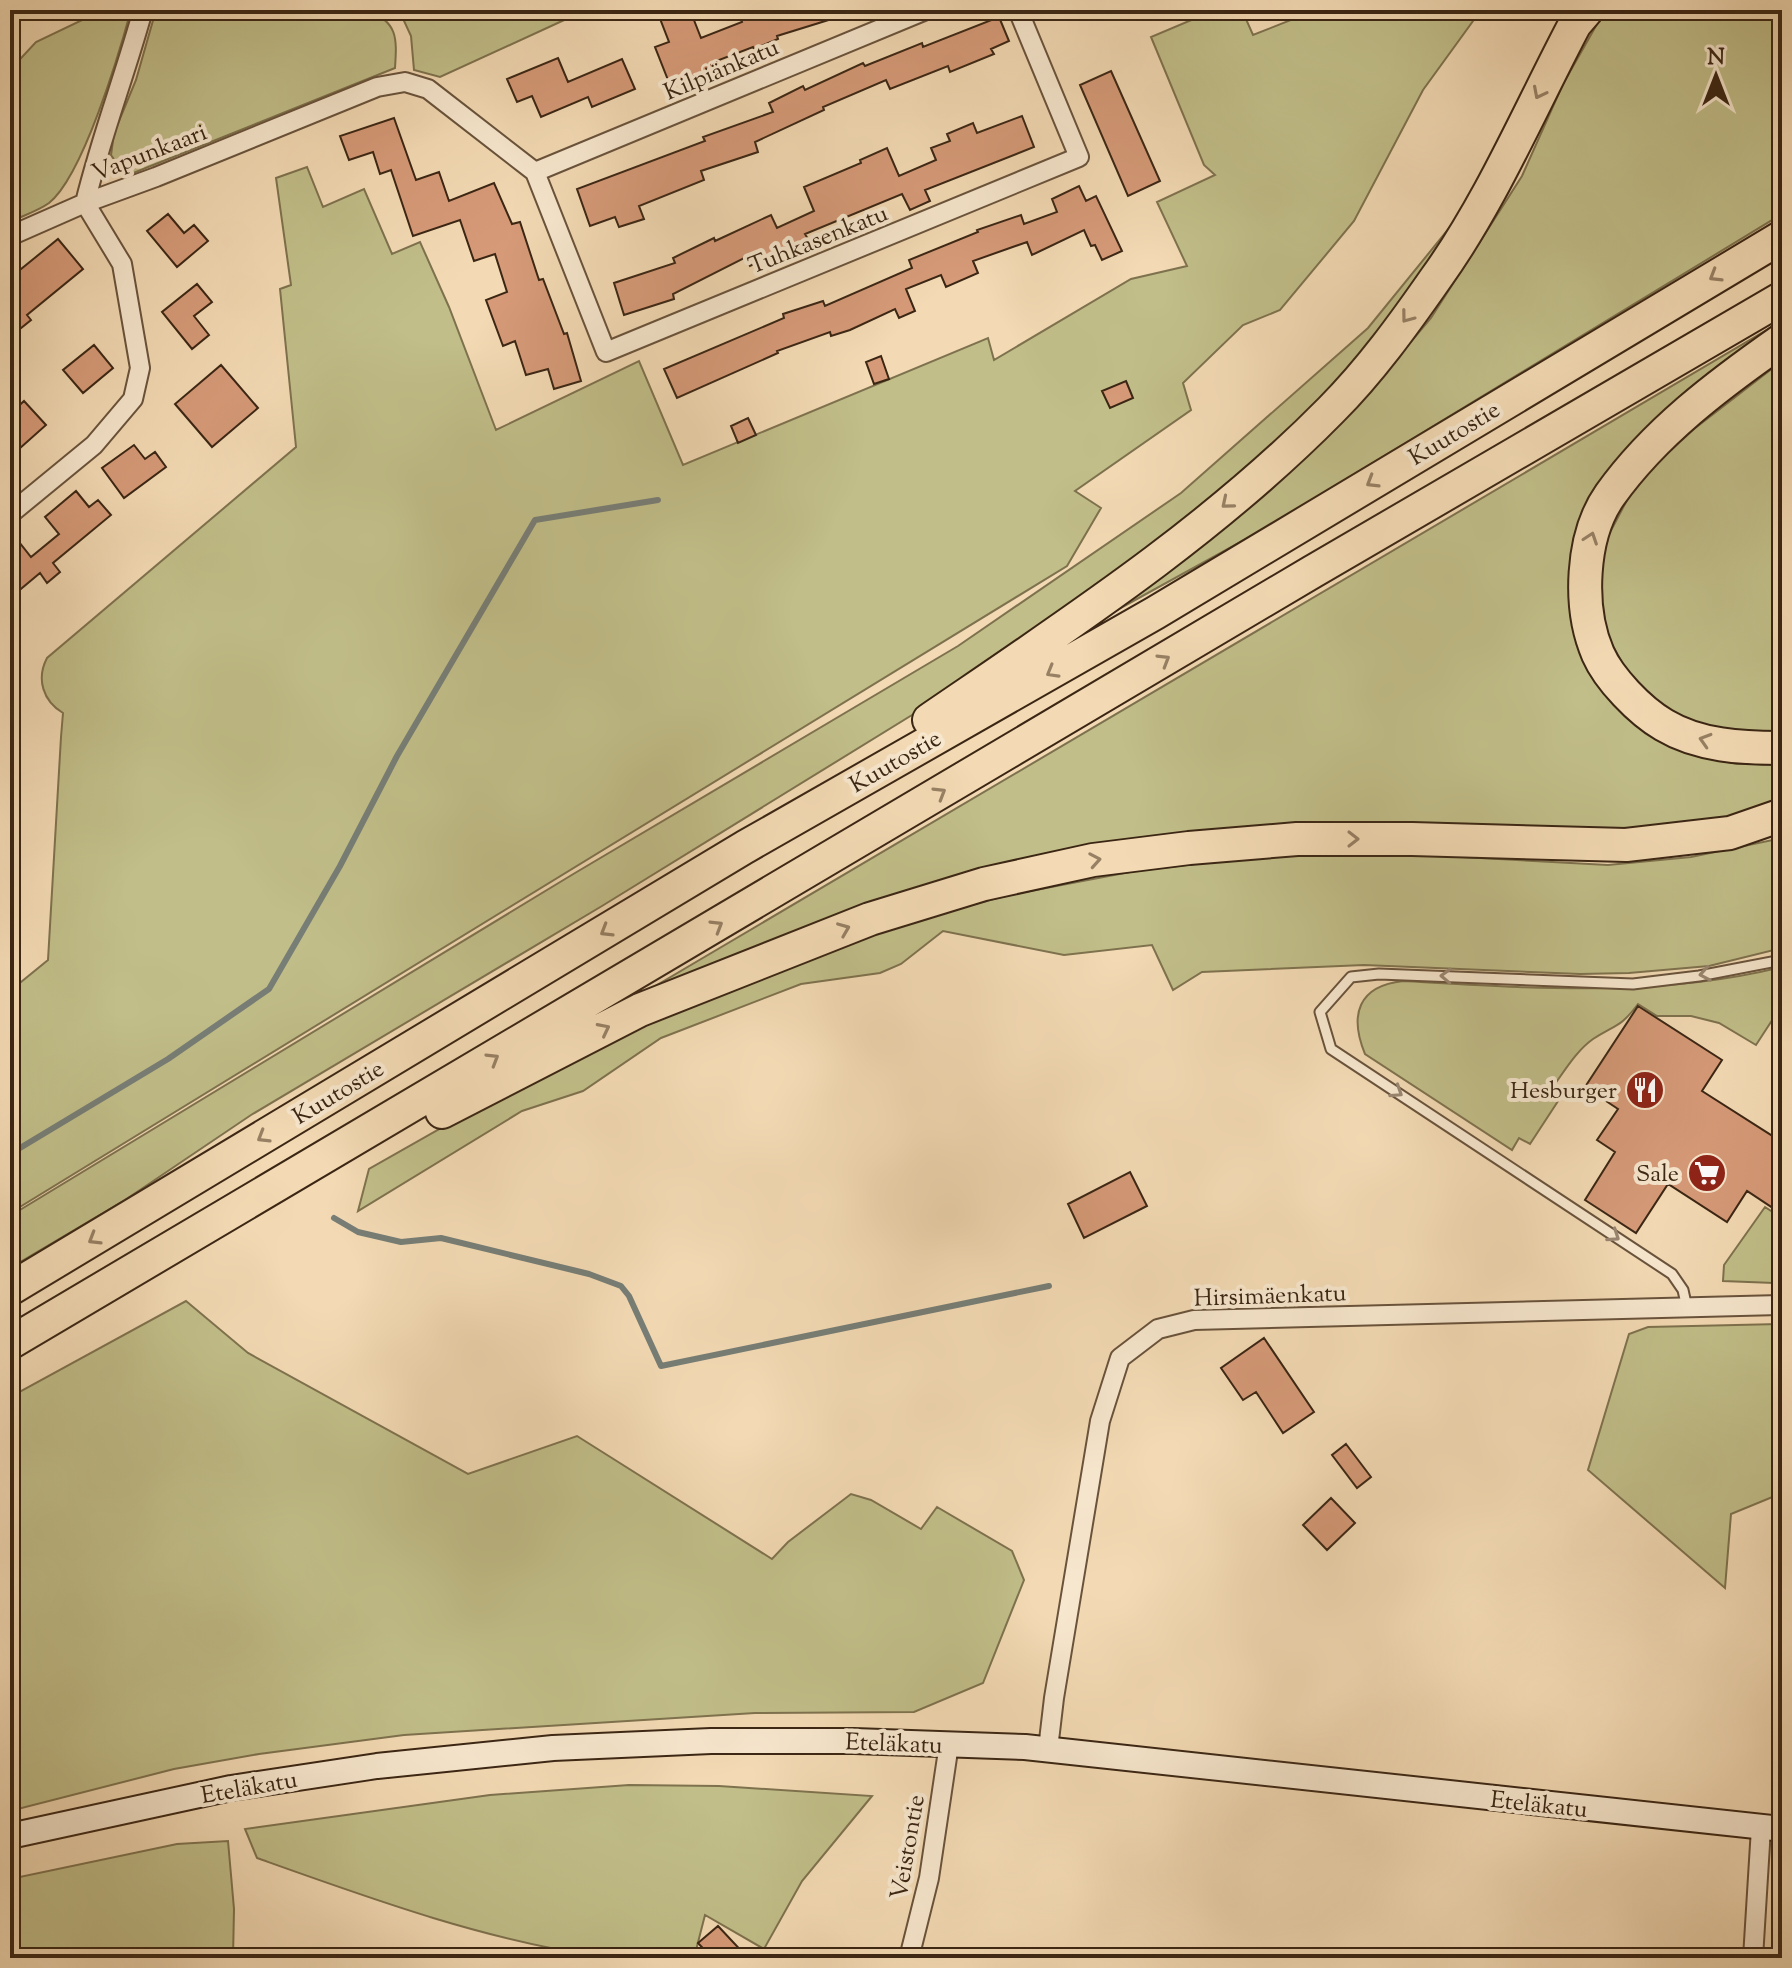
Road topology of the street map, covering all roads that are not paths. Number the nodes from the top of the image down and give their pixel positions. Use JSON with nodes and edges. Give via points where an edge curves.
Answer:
{"nodes":[{"id":1,"x":143,"y":10,"type":"edge"},
{"id":2,"x":926,"y":10,"type":"edge"},
{"id":3,"x":1018,"y":10,"type":"edge"},
{"id":4,"x":1587,"y":10,"type":"edge"},
{"id":5,"x":535,"y":172,"type":"junction"},
{"id":6,"x":85,"y":203,"type":"junction"},
{"id":7,"x":10,"y":236,"type":"edge"},
{"id":8,"x":1782,"y":237,"type":"edge"},
{"id":9,"x":1782,"y":298,"type":"edge"},
{"id":10,"x":1782,"y":340,"type":"edge"},
{"id":11,"x":10,"y":514,"type":"edge"},
{"id":12,"x":1782,"y":748,"type":"edge"},
{"id":13,"x":1782,"y":815,"type":"edge"},
{"id":14,"x":745,"y":847,"type":"junction"},
{"id":15,"x":1782,"y":960,"type":"edge"},
{"id":16,"x":161,"y":1256,"type":"junction"},
{"id":17,"x":10,"y":1289,"type":"edge"},
{"id":18,"x":1782,"y":1305,"type":"edge"},
{"id":19,"x":1687,"y":1308,"type":"junction"},
{"id":20,"x":10,"y":1343,"type":"edge"},
{"id":21,"x":949,"y":1744,"type":"junction"},
{"id":22,"x":1048,"y":1749,"type":"junction"},
{"id":23,"x":1772,"y":1829,"type":"edge"},
{"id":24,"x":10,"y":1836,"type":"edge"},
{"id":25,"x":909,"y":1958,"type":"edge"},
{"id":26,"x":1753,"y":1958,"type":"edge"}],
"edges":[{"from":1,"to":6,"type":"street"},
{"from":2,"to":5,"type":"street","name":"Kilpiänkatu"},
{"from":3,"to":5,"type":"street","name":"Tuhkasenkatu","via":[[1079,157],[606,352]]},
{"from":4,"to":14,"type":"highway","one_way":true,"via":[[1438,276],[1332,409],[1176,546]]},
{"from":5,"to":6,"type":"street","name":"Vapunkaari","via":[[428,89],[405,82],[377,87]]},
{"from":6,"to":7,"type":"street"},
{"from":6,"to":11,"type":"street","name":"Vapunkaari","via":[[122,264],[140,368],[133,399],[94,445]]},
{"from":8,"to":14,"type":"highway","name":"Kuutostie","one_way":true,"via":[[1155,613]]},
{"from":16,"to":9,"type":"highway","name":"Kuutostie","one_way":true},
{"from":12,"to":10,"type":"highway","one_way":true,"via":[[1735,748],[1664,725],[1627,695],[1598,654],[1586,605],[1586,553],[1609,496],[1662,435]]},
{"from":16,"to":13,"type":"highway","one_way":true,"via":[[640,1010],[870,919],[984,884],[1093,860],[1220,845],[1297,839],[1626,845],[1730,833]]},
{"from":14,"to":17,"type":"highway","name":"Kuutostie","one_way":true},
{"from":15,"to":19,"type":"lane","one_way":true,"via":[[1633,984],[1351,977],[1320,1012],[1331,1049],[1672,1274]]},
{"from":16,"to":20,"type":"highway","name":"Kuutostie"},
{"from":18,"to":19,"type":"street","name":"Hirsimäenkatu"},
{"from":19,"to":22,"type":"street","name":"Hirsimäenkatu","via":[[1194,1320],[1158,1329],[1120,1358],[1100,1421]]},
{"from":21,"to":22,"type":"main road","name":"Eteläkatu"},
{"from":21,"to":24,"type":"main road","name":"Eteläkatu","via":[[726,1741],[553,1748],[231,1788]]},
{"from":21,"to":25,"type":"street","name":"Veistontie","via":[[929,1878]]},
{"from":22,"to":23,"type":"main road","name":"Eteläkatu"},
{"from":23,"to":26,"type":"street"}]}
